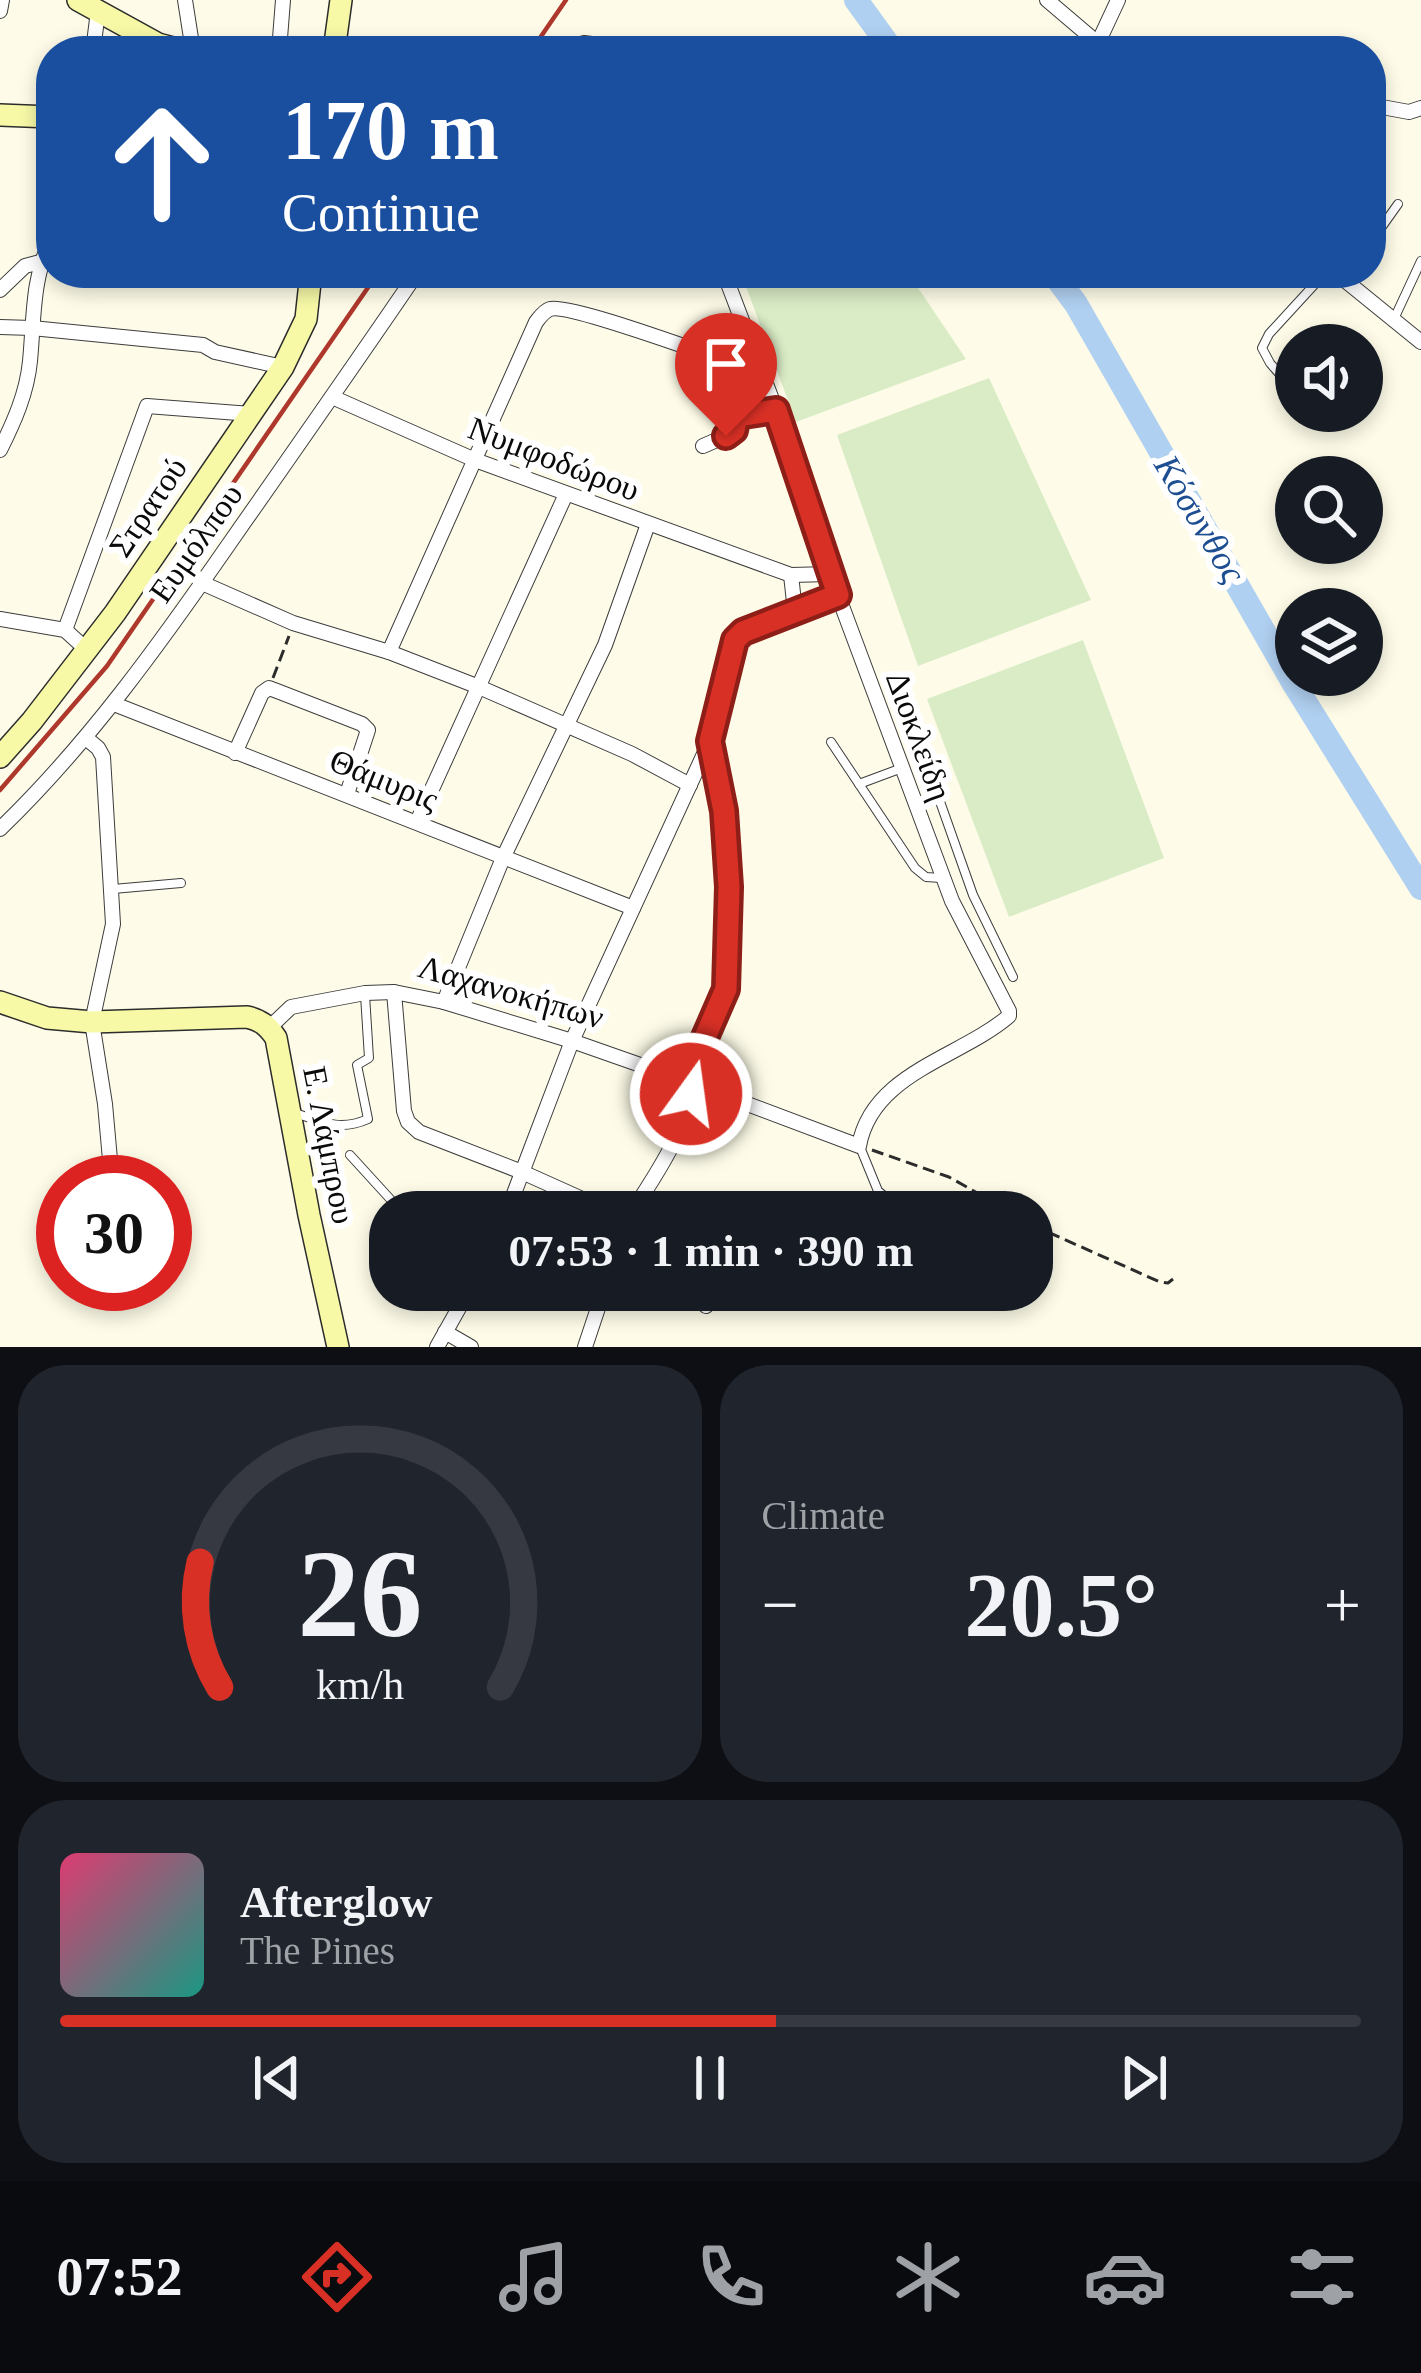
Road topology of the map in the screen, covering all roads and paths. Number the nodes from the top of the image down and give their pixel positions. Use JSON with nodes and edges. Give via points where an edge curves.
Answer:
{"nodes":[{"id":1,"x":2,"y":0,"type":"edge"},
{"id":2,"x":185,"y":0,"type":"edge"},
{"id":3,"x":283,"y":0,"type":"edge"},
{"id":4,"x":341,"y":0,"type":"edge"},
{"id":5,"x":1047,"y":0,"type":"edge"},
{"id":6,"x":1118,"y":0,"type":"edge"},
{"id":7,"x":88,"y":5,"type":"edge"},
{"id":8,"x":0,"y":11,"type":"edge"},
{"id":9,"x":91,"y":36,"type":"edge"},
{"id":10,"x":144,"y":36,"type":"edge"},
{"id":11,"x":188,"y":36,"type":"edge"},
{"id":12,"x":280,"y":36,"type":"edge"},
{"id":13,"x":336,"y":36,"type":"edge"},
{"id":14,"x":1090,"y":36,"type":"edge"},
{"id":15,"x":1107,"y":36,"type":"edge"},
{"id":16,"x":1386,"y":105,"type":"edge"},
{"id":17,"x":1417,"y":106,"type":"edge"},
{"id":18,"x":0,"y":115,"type":"edge"},
{"id":19,"x":36,"y":116,"type":"edge"},
{"id":20,"x":1398,"y":204,"type":"dead end"},
{"id":21,"x":1386,"y":221,"type":"edge"},
{"id":22,"x":1421,"y":260,"type":"edge"},
{"id":23,"x":36,"y":263,"type":"edge"},
{"id":24,"x":37,"y":288,"type":"edge"},
{"id":25,"x":309,"y":288,"type":"edge"},
{"id":26,"x":407,"y":288,"type":"edge"},
{"id":27,"x":730,"y":288,"type":"edge"},
{"id":28,"x":1311,"y":288,"type":"edge"},
{"id":29,"x":1358,"y":288,"type":"edge"},
{"id":30,"x":0,"y":290,"type":"edge"},
{"id":31,"x":1394,"y":319,"type":"junction"},
{"id":32,"x":1278,"y":324,"type":"edge"},
{"id":33,"x":0,"y":327,"type":"edge"},
{"id":34,"x":1275,"y":327,"type":"edge"},
{"id":35,"x":32,"y":328,"type":"junction"},
{"id":36,"x":1420,"y":337,"type":"edge"},
{"id":37,"x":283,"y":367,"type":"junction"},
{"id":38,"x":1275,"y":369,"type":"edge"},
{"id":39,"x":332,"y":397,"type":"junction"},
{"id":40,"x":776,"y":410,"type":"junction"},
{"id":41,"x":250,"y":414,"type":"junction"},
{"id":42,"x":737,"y":416,"type":"junction"},
{"id":43,"x":703,"y":446,"type":"dead end"},
{"id":44,"x":0,"y":450,"type":"edge"},
{"id":45,"x":475,"y":460,"type":"junction"},
{"id":46,"x":566,"y":494,"type":"junction"},
{"id":47,"x":648,"y":524,"type":"junction"},
{"id":48,"x":830,"y":574,"type":"junction"},
{"id":49,"x":791,"y":575,"type":"junction"},
{"id":50,"x":202,"y":583,"type":"junction"},
{"id":51,"x":838,"y":595,"type":"junction"},
{"id":52,"x":795,"y":611,"type":"junction"},
{"id":53,"x":0,"y":619,"type":"edge"},
{"id":54,"x":293,"y":623,"type":"junction"},
{"id":55,"x":65,"y":630,"type":"junction"},
{"id":56,"x":88,"y":650,"type":"junction"},
{"id":57,"x":389,"y":652,"type":"junction"},
{"id":58,"x":479,"y":687,"type":"junction"},
{"id":59,"x":268,"y":688,"type":"junction"},
{"id":60,"x":114,"y":704,"type":"junction"},
{"id":61,"x":908,"y":711,"type":"dead end"},
{"id":62,"x":567,"y":725,"type":"junction"},
{"id":63,"x":86,"y":738,"type":"junction"},
{"id":64,"x":710,"y":741,"type":"junction"},
{"id":65,"x":831,"y":742,"type":"dead end"},
{"id":66,"x":235,"y":753,"type":"junction"},
{"id":67,"x":0,"y":758,"type":"edge"},
{"id":68,"x":902,"y":768,"type":"junction"},
{"id":69,"x":690,"y":784,"type":"junction"},
{"id":70,"x":859,"y":784,"type":"junction"},
{"id":71,"x":347,"y":794,"type":"junction"},
{"id":72,"x":417,"y":822,"type":"junction"},
{"id":73,"x":0,"y":829,"type":"edge"},
{"id":74,"x":503,"y":858,"type":"junction"},
{"id":75,"x":943,"y":878,"type":"junction"},
{"id":76,"x":181,"y":884,"type":"dead end"},
{"id":77,"x":111,"y":889,"type":"junction"},
{"id":78,"x":974,"y":896,"type":"junction"},
{"id":79,"x":952,"y":901,"type":"junction"},
{"id":80,"x":633,"y":908,"type":"junction"},
{"id":81,"x":1012,"y":976,"type":"dead end"},
{"id":82,"x":394,"y":992,"type":"junction"},
{"id":83,"x":365,"y":993,"type":"junction"},
{"id":84,"x":0,"y":1002,"type":"edge"},
{"id":85,"x":444,"y":1002,"type":"junction"},
{"id":86,"x":92,"y":1022,"type":"junction"},
{"id":87,"x":269,"y":1028,"type":"junction"},
{"id":88,"x":572,"y":1042,"type":"junction"},
{"id":89,"x":686,"y":1081,"type":"junction"},
{"id":90,"x":288,"y":1111,"type":"junction"},
{"id":91,"x":859,"y":1146,"type":"junction"},
{"id":92,"x":110,"y":1155,"type":"edge"},
{"id":93,"x":350,"y":1155,"type":"dead end"},
{"id":94,"x":522,"y":1172,"type":"junction"},
{"id":95,"x":383,"y":1191,"type":"edge"},
{"id":96,"x":515,"y":1191,"type":"edge"},
{"id":97,"x":564,"y":1191,"type":"edge"},
{"id":98,"x":644,"y":1191,"type":"edge"},
{"id":99,"x":878,"y":1191,"type":"edge"},
{"id":100,"x":974,"y":1191,"type":"edge"},
{"id":101,"x":1053,"y":1234,"type":"edge"},
{"id":102,"x":1174,"y":1280,"type":"dead end"},
{"id":103,"x":457,"y":1311,"type":"edge"},
{"id":104,"x":597,"y":1311,"type":"edge"},
{"id":105,"x":445,"y":1332,"type":"junction"},
{"id":106,"x":338,"y":1347,"type":"edge"},
{"id":107,"x":437,"y":1347,"type":"edge"},
{"id":108,"x":471,"y":1347,"type":"edge"},
{"id":109,"x":585,"y":1347,"type":"edge"}],
"edges":[{"from":1,"to":8,"type":"street"},
{"from":2,"to":11,"type":"street"},
{"from":3,"to":12,"type":"street"},
{"from":4,"to":13,"type":"street"},
{"from":5,"to":14,"type":"street"},
{"from":6,"to":15,"type":"street"},
{"from":7,"to":9,"type":"street"},
{"from":7,"to":10,"type":"street"},
{"from":16,"to":17,"type":"street"},
{"from":18,"to":19,"type":"street"},
{"from":20,"to":21,"type":"lane"},
{"from":22,"to":31,"type":"lane"},
{"from":23,"to":30,"type":"street"},
{"from":24,"to":35,"type":"street"},
{"from":25,"to":37,"type":"street","name":"Στρατού","via":[[306,319]]},
{"from":26,"to":39,"type":"street","name":"Ευμόλπου"},
{"from":27,"to":40,"type":"street","name":"Διοκλείδη"},
{"from":28,"to":32,"type":"lane"},
{"from":29,"to":31,"type":"street"},
{"from":31,"to":36,"type":"street"},
{"from":33,"to":35,"type":"street"},
{"from":34,"to":38,"type":"lane","via":[[1262,348]]},
{"from":35,"to":37,"type":"street","via":[[203,344]]},
{"from":35,"to":44,"type":"street","via":[[18,415]]},
{"from":37,"to":41,"type":"street","name":"Στρατού"},
{"from":39,"to":45,"type":"street","name":"Νυμφοδώρου"},
{"from":39,"to":50,"type":"street","name":"Ευμόλπου"},
{"from":40,"to":42,"type":"street"},
{"from":40,"to":48,"type":"street","name":"Διοκλείδη"},
{"from":41,"to":55,"type":"street","via":[[147,406]]},
{"from":41,"to":56,"type":"street","name":"Στρατού"},
{"from":42,"to":43,"type":"street","via":[[734,430]]},
{"from":42,"to":45,"type":"street","via":[[730,362],[553,308],[536,322]]},
{"from":45,"to":46,"type":"street","name":"Νυμφοδώρου"},
{"from":45,"to":57,"type":"street"},
{"from":46,"to":47,"type":"street","name":"Νυμφοδώρου"},
{"from":46,"to":58,"type":"street"},
{"from":47,"to":49,"type":"street","name":"Νυμφοδώρου"},
{"from":47,"to":62,"type":"street"},
{"from":48,"to":49,"type":"street","name":"Νυμφοδώρου"},
{"from":48,"to":51,"type":"street","name":"Διοκλείδη"},
{"from":49,"to":52,"type":"street"},
{"from":50,"to":54,"type":"street"},
{"from":50,"to":60,"type":"street","name":"Ευμόλπου"},
{"from":51,"to":52,"type":"street"},
{"from":51,"to":68,"type":"street","name":"Διοκλείδη"},
{"from":52,"to":64,"type":"street","via":[[735,640]]},
{"from":53,"to":55,"type":"street"},
{"from":54,"to":57,"type":"street"},
{"from":54,"to":59,"type":"path"},
{"from":55,"to":56,"type":"street"},
{"from":56,"to":67,"type":"street","name":"Στρατού"},
{"from":57,"to":58,"type":"street"},
{"from":58,"to":62,"type":"street"},
{"from":58,"to":72,"type":"street"},
{"from":59,"to":66,"type":"street"},
{"from":59,"to":71,"type":"street","via":[[368,730]]},
{"from":60,"to":63,"type":"street","name":"Ευμόλπου"},
{"from":60,"to":66,"type":"street","name":"Θάμυρις"},
{"from":61,"to":78,"type":"lane"},
{"from":62,"to":69,"type":"street"},
{"from":62,"to":74,"type":"street"},
{"from":63,"to":73,"type":"street","name":"Ευμόλπου"},
{"from":63,"to":77,"type":"street","via":[[103,757]]},
{"from":64,"to":69,"type":"street"},
{"from":64,"to":89,"type":"street","via":[[728,868],[726,989]]},
{"from":65,"to":70,"type":"lane"},
{"from":66,"to":71,"type":"street","name":"Θάμυρις"},
{"from":68,"to":70,"type":"lane"},
{"from":68,"to":75,"type":"street","name":"Διοκλείδη"},
{"from":69,"to":80,"type":"street"},
{"from":70,"to":75,"type":"lane","via":[[916,868]]},
{"from":71,"to":72,"type":"street","name":"Θάμυρις"},
{"from":72,"to":74,"type":"street","name":"Θάμυρις"},
{"from":74,"to":80,"type":"street","name":"Θάμυρις"},
{"from":74,"to":85,"type":"street"},
{"from":75,"to":79,"type":"street","name":"Διοκλείδη"},
{"from":76,"to":77,"type":"lane"},
{"from":77,"to":86,"type":"street","via":[[111,945]]},
{"from":78,"to":79,"type":"lane"},
{"from":78,"to":81,"type":"lane"},
{"from":79,"to":91,"type":"street","name":"Διοκλείδη","via":[[1009,1016],[886,1093]]},
{"from":80,"to":88,"type":"street"},
{"from":82,"to":83,"type":"street","name":"Λαχανοκήπων"},
{"from":82,"to":85,"type":"street","name":"Λαχανοκήπων"},
{"from":82,"to":94,"type":"street","via":[[408,1122]]},
{"from":83,"to":87,"type":"street","name":"Λαχανοκήπων","via":[[291,1007]]},
{"from":83,"to":90,"type":"lane","via":[[370,1054],[357,1065],[368,1119],[340,1126]]},
{"from":84,"to":86,"type":"street"},
{"from":85,"to":88,"type":"street","name":"Λαχανοκήπων"},
{"from":86,"to":87,"type":"street","via":[[247,1017]]},
{"from":86,"to":92,"type":"street"},
{"from":87,"to":90,"type":"street","name":"Ε. Λάμπρου"},
{"from":88,"to":89,"type":"street","name":"Λαχανοκήπων"},
{"from":88,"to":94,"type":"street"},
{"from":89,"to":91,"type":"street","name":"Λαχανοκήπων"},
{"from":89,"to":98,"type":"street","via":[[686,1112]]},
{"from":90,"to":106,"type":"street","name":"Ε. Λάμπρου"},
{"from":91,"to":99,"type":"lane"},
{"from":91,"to":100,"type":"path"},
{"from":93,"to":95,"type":"lane"},
{"from":94,"to":96,"type":"street"},
{"from":94,"to":97,"type":"street"},
{"from":101,"to":102,"type":"path","via":[[1160,1282]]},
{"from":103,"to":105,"type":"street"},
{"from":104,"to":109,"type":"street"},
{"from":105,"to":107,"type":"street"},
{"from":105,"to":108,"type":"street"}]}
